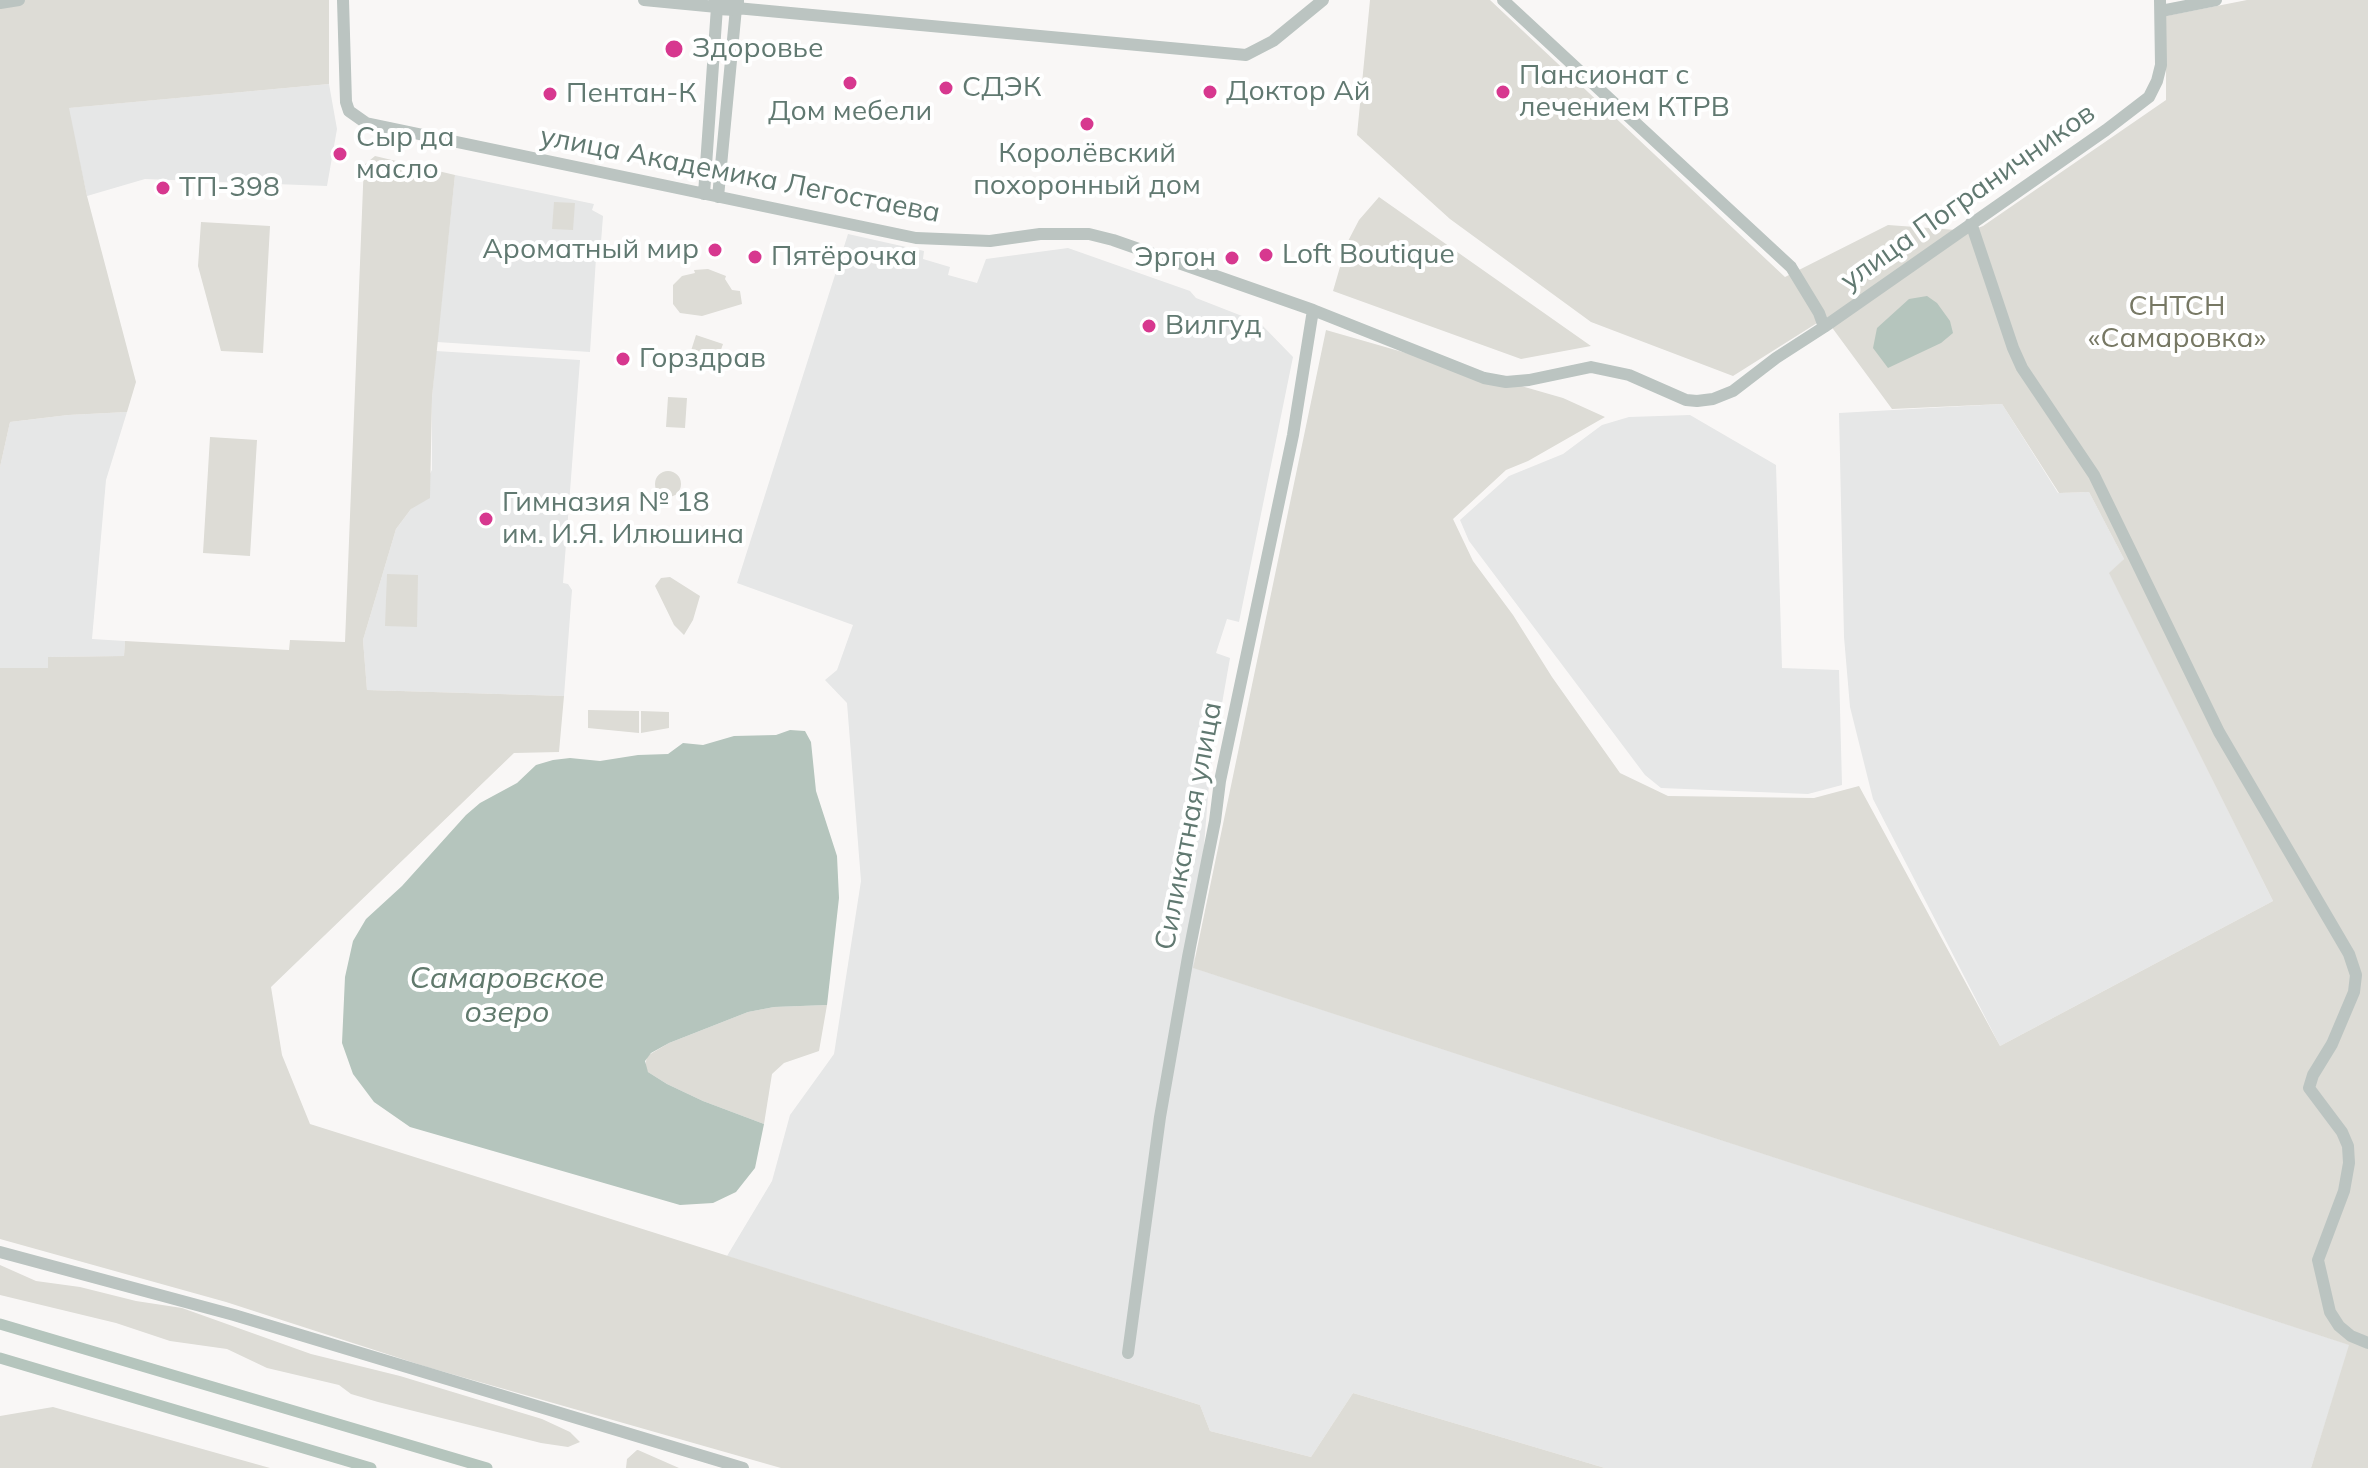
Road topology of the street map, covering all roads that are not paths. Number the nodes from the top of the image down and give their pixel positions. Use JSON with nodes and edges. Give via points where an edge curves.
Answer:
{"nodes":[{"id":1,"x":19,"y":0,"type":"edge"},
{"id":2,"x":343,"y":0,"type":"edge"},
{"id":3,"x":644,"y":0,"type":"edge"},
{"id":4,"x":1323,"y":0,"type":"edge"},
{"id":5,"x":1503,"y":0,"type":"edge"},
{"id":6,"x":2216,"y":0,"type":"edge"},
{"id":7,"x":0,"y":3,"type":"edge"},
{"id":8,"x":717,"y":3,"type":"edge"},
{"id":9,"x":736,"y":4,"type":"edge"},
{"id":10,"x":2160,"y":6,"type":"edge"},
{"id":11,"x":704,"y":194,"type":"junction"},
{"id":12,"x":718,"y":197,"type":"junction"},
{"id":13,"x":1971,"y":223,"type":"junction"},
{"id":14,"x":1313,"y":310,"type":"junction"},
{"id":15,"x":1824,"y":327,"type":"junction"},
{"id":16,"x":1733,"y":391,"type":"joint"},
{"id":17,"x":0,"y":1252,"type":"edge"},
{"id":18,"x":2368,"y":1343,"type":"edge"},
{"id":19,"x":1128,"y":1353,"type":"dead end"},
{"id":20,"x":743,"y":1468,"type":"edge"}],
"edges":[{"from":1,"to":7,"type":"street"},
{"from":2,"to":11,"type":"street","name":"улица Академика Легостаева","via":[[349,111],[366,123]]},
{"from":3,"to":8,"type":"street"},
{"from":4,"to":9,"type":"street","via":[[1273,41],[1246,55]]},
{"from":5,"to":15,"type":"street","via":[[1791,267]]},
{"from":6,"to":10,"type":"street"},
{"from":8,"to":9,"type":"street"},
{"from":8,"to":11,"type":"street"},
{"from":9,"to":12,"type":"street"},
{"from":10,"to":13,"type":"street","name":"улица Пограничников","via":[[2161,65],[2149,97]]},
{"from":11,"to":12,"type":"street","name":"улица Академика Легостаева"},
{"from":12,"to":14,"type":"street","name":"улица Академика Легостаева","via":[[953,242],[1089,234]]},
{"from":13,"to":15,"type":"street","name":"улица Пограничников"},
{"from":13,"to":18,"type":"street","via":[[2022,368],[2094,475],[2219,732],[2349,954],[2356,975],[2354,992],[2309,1088],[2348,1146],[2344,1191],[2318,1260],[2330,1312],[2351,1336]]},
{"from":14,"to":16,"type":"street","name":"улица Академика Легостаева","via":[[1447,365],[1506,382],[1591,367],[1629,375],[1686,400],[1713,399]]},
{"from":14,"to":19,"type":"street","name":"Силикатная улица","via":[[1183,986]]},
{"from":15,"to":16,"type":"street","name":"улица Пограничников"},
{"from":17,"to":20,"type":"street","via":[[234,1315]]}]}
